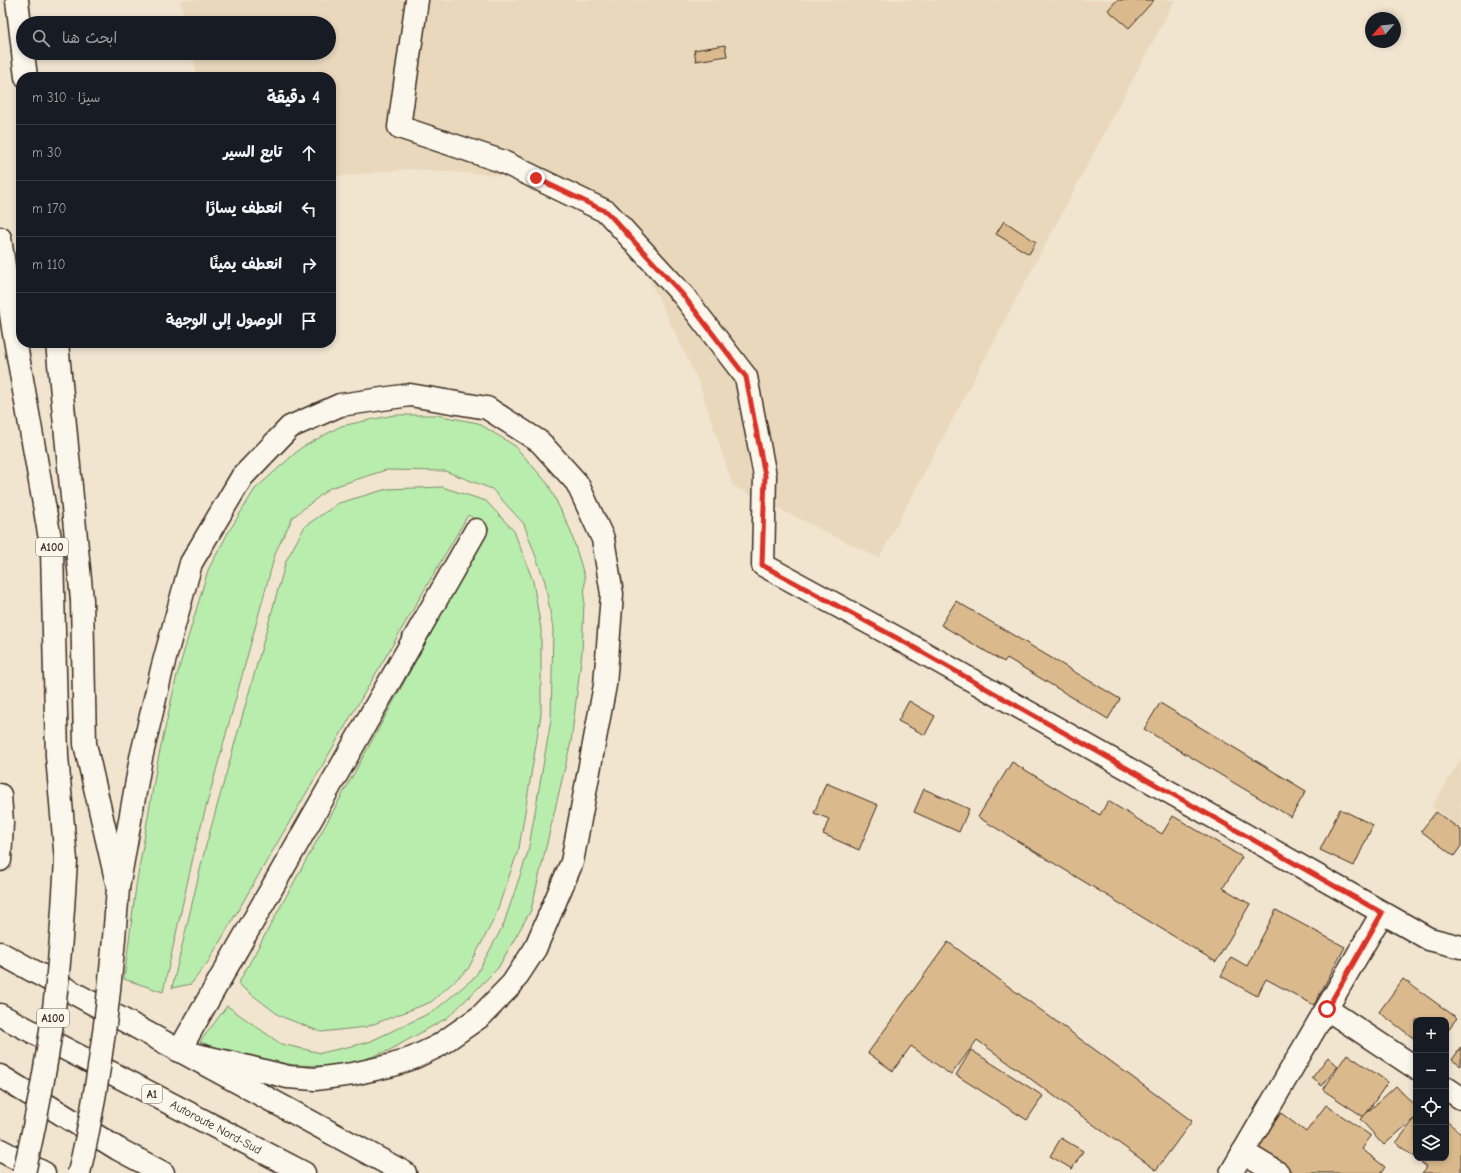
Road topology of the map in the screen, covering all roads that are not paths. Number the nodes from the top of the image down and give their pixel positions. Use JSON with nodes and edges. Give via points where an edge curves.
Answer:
{"nodes":[{"id":1,"x":17,"y":0,"type":"edge"},
{"id":2,"x":417,"y":0,"type":"edge"},
{"id":3,"x":19,"y":16,"type":"edge"},
{"id":4,"x":24,"y":60,"type":"edge"},
{"id":5,"x":25,"y":72,"type":"edge"},
{"id":6,"x":0,"y":238,"type":"edge"},
{"id":7,"x":16,"y":345,"type":"edge"},
{"id":8,"x":17,"y":348,"type":"edge"},
{"id":9,"x":57,"y":348,"type":"edge"},
{"id":10,"x":476,"y":530,"type":"dead end"},
{"id":11,"x":0,"y":794,"type":"edge"},
{"id":12,"x":0,"y":860,"type":"edge"},
{"id":13,"x":118,"y":888,"type":"junction"},
{"id":14,"x":1382,"y":913,"type":"junction"},
{"id":15,"x":1461,"y":947,"type":"edge"},
{"id":16,"x":0,"y":953,"type":"edge"},
{"id":17,"x":1327,"y":1009,"type":"junction"},
{"id":18,"x":0,"y":1015,"type":"edge"},
{"id":19,"x":179,"y":1051,"type":"junction"},
{"id":20,"x":1413,"y":1066,"type":"edge"},
{"id":21,"x":0,"y":1076,"type":"edge"},
{"id":22,"x":1448,"y":1089,"type":"edge"},
{"id":23,"x":1461,"y":1098,"type":"edge"},
{"id":24,"x":0,"y":1150,"type":"edge"},
{"id":25,"x":1243,"y":1152,"type":"junction"},
{"id":26,"x":24,"y":1173,"type":"edge"},
{"id":27,"x":44,"y":1173,"type":"edge"},
{"id":28,"x":79,"y":1173,"type":"edge"},
{"id":29,"x":162,"y":1173,"type":"edge"},
{"id":30,"x":304,"y":1173,"type":"edge"},
{"id":31,"x":405,"y":1173,"type":"edge"},
{"id":32,"x":1231,"y":1173,"type":"edge"},
{"id":33,"x":1278,"y":1173,"type":"edge"}],
"edges":[{"from":1,"to":3,"type":"main road"},
{"from":2,"to":14,"type":"main road","via":[[399,126],[501,161],[607,212],[683,295],[746,377],[765,476],[762,565],[906,643]]},
{"from":4,"to":5,"type":"main road"},
{"from":6,"to":7,"type":"main road","name":"A100","number":"A100","bridge":true},
{"from":8,"to":26,"type":"main road","name":"A100","number":"A100","bridge":true,"via":[[52,550],[57,756],[66,861],[55,1000],[45,1070]]},
{"from":9,"to":13,"type":"main road","via":[[82,600],[85,744]]},
{"from":10,"to":19,"type":"main road"},
{"from":11,"to":12,"type":"main road"},
{"from":13,"to":19,"type":"main road","via":[[141,758],[191,563],[242,477],[290,427],[340,405],[410,395],[487,408],[540,442],[577,483],[603,539],[612,594],[604,685],[572,862],[535,949],[512,984],[481,1016],[438,1046],[393,1065],[354,1074],[308,1079],[288,1077]]},
{"from":13,"to":28,"type":"main road","bridge":true,"via":[[105,1027]]},
{"from":14,"to":15,"type":"main road","via":[[1429,940]]},
{"from":14,"to":17,"type":"main road"},
{"from":16,"to":19,"type":"main road"},
{"from":17,"to":20,"type":"main road"},
{"from":17,"to":25,"type":"main road"},
{"from":18,"to":30,"type":"main road","name":"Autoroute Nord-Sud","number":"A1"},
{"from":19,"to":31,"type":"main road"},
{"from":21,"to":29,"type":"main road","via":[[118,1149]]},
{"from":22,"to":23,"type":"main road"},
{"from":24,"to":27,"type":"main road"},
{"from":25,"to":32,"type":"main road"},
{"from":25,"to":33,"type":"main road"}]}
